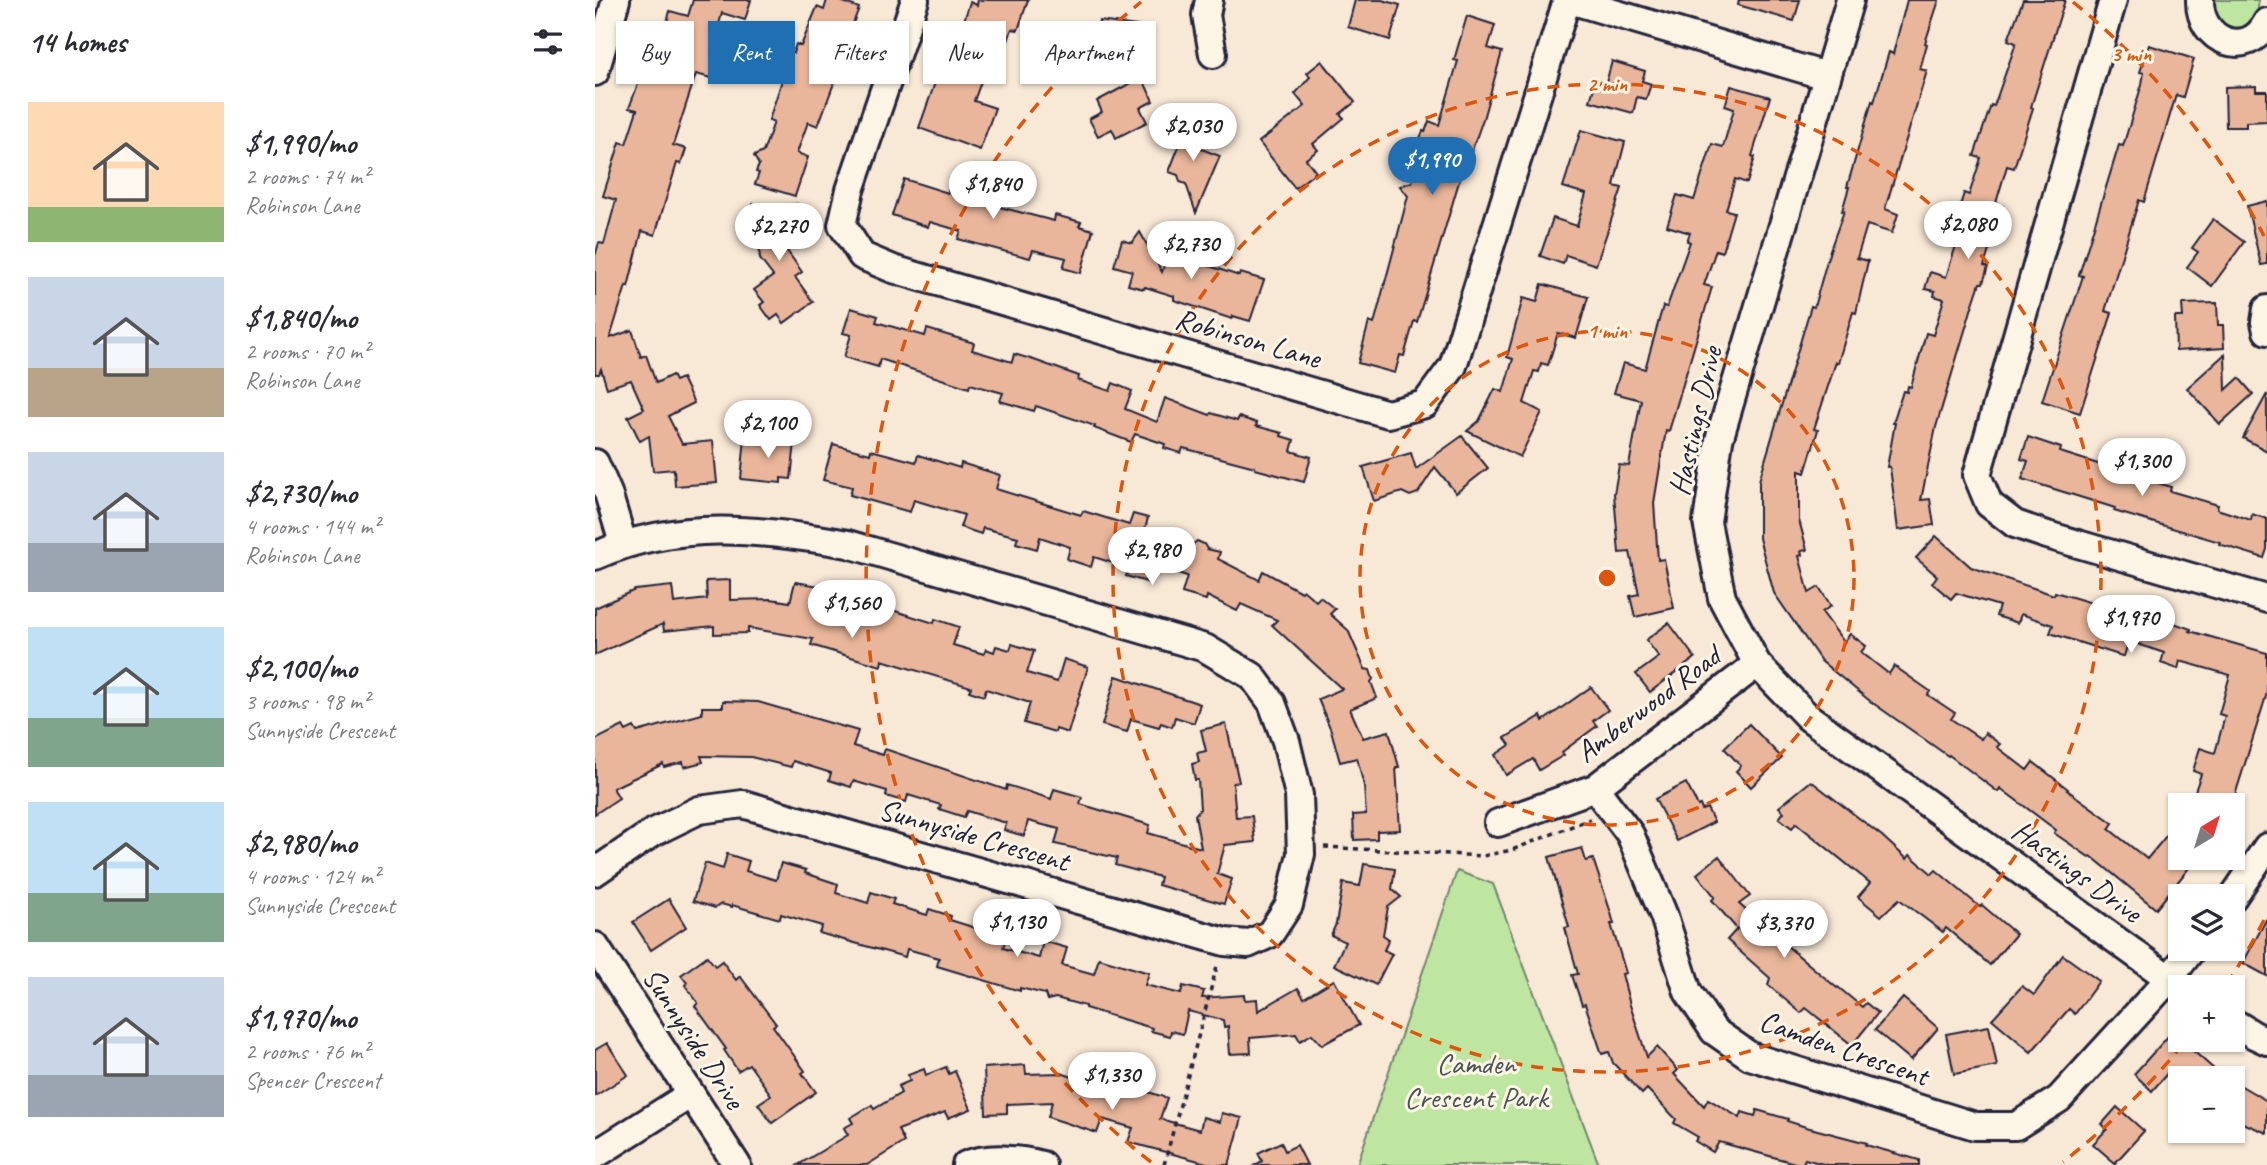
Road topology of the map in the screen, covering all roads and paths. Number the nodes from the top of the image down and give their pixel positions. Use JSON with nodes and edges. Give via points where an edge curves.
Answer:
{"nodes":[{"id":1,"x":616,"y":0,"type":"edge"},
{"id":2,"x":915,"y":0,"type":"edge"},
{"id":3,"x":1209,"y":0,"type":"edge"},
{"id":4,"x":1568,"y":0,"type":"edge"},
{"id":5,"x":1850,"y":0,"type":"edge"},
{"id":6,"x":2113,"y":0,"type":"edge"},
{"id":7,"x":2200,"y":0,"type":"edge"},
{"id":8,"x":2267,"y":22,"type":"edge"},
{"id":9,"x":1213,"y":54,"type":"dead end"},
{"id":10,"x":595,"y":72,"type":"edge"},
{"id":11,"x":1826,"y":76,"type":"junction"},
{"id":12,"x":2267,"y":309,"type":"edge"},
{"id":13,"x":2267,"y":331,"type":"edge"},
{"id":14,"x":595,"y":463,"type":"edge"},
{"id":15,"x":623,"y":543,"type":"junction"},
{"id":16,"x":595,"y":556,"type":"edge"},
{"id":17,"x":2267,"y":599,"type":"edge"},
{"id":18,"x":1757,"y":664,"type":"junction"},
{"id":19,"x":1595,"y":788,"type":"junction"},
{"id":20,"x":1593,"y":818,"type":"dead end"},
{"id":21,"x":1498,"y":823,"type":"dead end"},
{"id":22,"x":1318,"y":845,"type":"dead end"},
{"id":23,"x":2267,"y":847,"type":"edge"},
{"id":24,"x":595,"y":872,"type":"edge"},
{"id":25,"x":2242,"y":884,"type":"edge"},
{"id":26,"x":595,"y":946,"type":"edge"},
{"id":27,"x":1217,"y":966,"type":"dead end"},
{"id":28,"x":2168,"y":978,"type":"edge"},
{"id":29,"x":2168,"y":990,"type":"edge"},
{"id":30,"x":2245,"y":1030,"type":"edge"},
{"id":31,"x":2267,"y":1041,"type":"edge"},
{"id":32,"x":691,"y":1094,"type":"junction"},
{"id":33,"x":595,"y":1155,"type":"edge"},
{"id":34,"x":737,"y":1165,"type":"edge"},
{"id":35,"x":966,"y":1165,"type":"edge"},
{"id":36,"x":1042,"y":1165,"type":"edge"},
{"id":37,"x":1164,"y":1165,"type":"edge"}],
"edges":[{"from":1,"to":10,"type":"street"},
{"from":2,"to":4,"type":"street","name":"Robinson Lane","via":[[842,225],[862,256],[1388,414],[1426,404],[1453,366]]},
{"from":3,"to":9,"type":"street","via":[[1206,15]]},
{"from":4,"to":11,"type":"street","name":"Robinson Lane"},
{"from":5,"to":11,"type":"street","name":"Hastings Drive"},
{"from":6,"to":17,"type":"street","via":[[1977,475],[1989,504],[2015,524]]},
{"from":7,"to":8,"type":"street","via":[[2204,23],[2222,40],[2246,41]]},
{"from":11,"to":18,"type":"street","name":"Hastings Drive","via":[[1719,440],[1707,522],[1722,598]]},
{"from":12,"to":13,"type":"street"},
{"from":14,"to":15,"type":"street"},
{"from":15,"to":16,"type":"street","name":"Sunnyside Crescent"},
{"from":15,"to":24,"type":"street","name":"Sunnyside Crescent","via":[[679,532],[740,531],[848,544],[1205,648],[1252,676],[1272,703],[1299,795],[1301,854],[1289,905],[1270,934],[1248,944],[1225,942],[743,804],[699,810],[652,833]]},
{"from":18,"to":19,"type":"street","name":"Amberwood Road"},
{"from":18,"to":28,"type":"street","name":"Hastings Drive","via":[[1808,717]]},
{"from":19,"to":21,"type":"street","name":"Amberwood Road"},
{"from":19,"to":29,"type":"street","name":"Camden Crescent","via":[[1630,834],[1664,916],[1688,992],[1714,1031],[1749,1056],[1975,1126],[2016,1125],[2059,1099]]},
{"from":20,"to":22,"type":"path","via":[[1483,856]]},
{"from":23,"to":25,"type":"street"},
{"from":26,"to":32,"type":"street","name":"Sunnyside Drive"},
{"from":27,"to":37,"type":"path"},
{"from":30,"to":31,"type":"street"},
{"from":32,"to":33,"type":"street"},
{"from":32,"to":34,"type":"street","name":"Sunnyside Drive"},
{"from":35,"to":36,"type":"street","via":[[977,1161]]}]}
